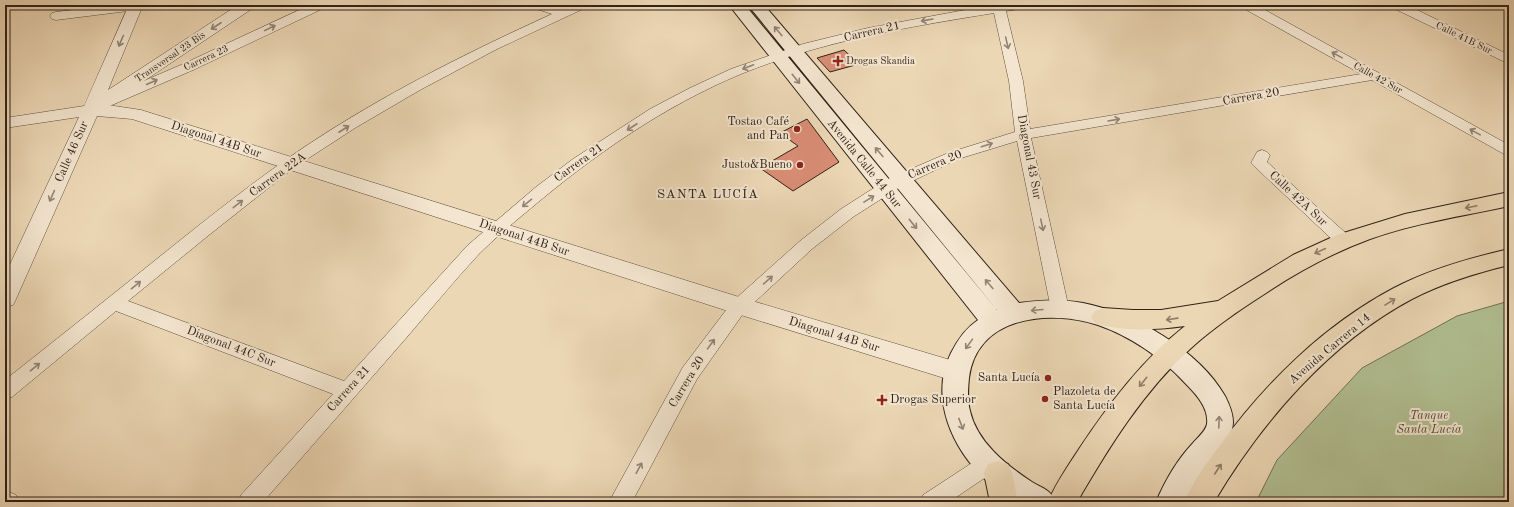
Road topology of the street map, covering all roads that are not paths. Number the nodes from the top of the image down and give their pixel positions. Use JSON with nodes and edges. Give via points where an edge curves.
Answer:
{"nodes":[{"id":1,"x":136,"y":5,"type":"edge"},
{"id":2,"x":248,"y":5,"type":"edge"},
{"id":3,"x":320,"y":5,"type":"edge"},
{"id":4,"x":538,"y":5,"type":"edge"},
{"id":5,"x":581,"y":5,"type":"edge"},
{"id":6,"x":737,"y":5,"type":"edge"},
{"id":7,"x":756,"y":5,"type":"edge"},
{"id":8,"x":1021,"y":5,"type":"edge"},
{"id":9,"x":1247,"y":5,"type":"edge"},
{"id":10,"x":1401,"y":5,"type":"edge"},
{"id":11,"x":998,"y":7,"type":"edge"},
{"id":12,"x":560,"y":14,"type":"junction"},
{"id":13,"x":56,"y":16,"type":"dead end"},
{"id":14,"x":786,"y":54,"type":"junction"},
{"id":15,"x":1509,"y":60,"type":"edge"},
{"id":16,"x":1374,"y":76,"type":"junction"},
{"id":17,"x":91,"y":109,"type":"junction"},
{"id":18,"x":5,"y":123,"type":"edge"},
{"id":19,"x":1023,"y":135,"type":"junction"},
{"id":20,"x":1509,"y":151,"type":"edge"},
{"id":21,"x":1262,"y":155,"type":"dead end"},
{"id":22,"x":290,"y":164,"type":"junction"},
{"id":23,"x":902,"y":179,"type":"junction"},
{"id":24,"x":885,"y":189,"type":"junction"},
{"id":25,"x":1509,"y":199,"type":"edge"},
{"id":26,"x":495,"y":229,"type":"junction"},
{"id":27,"x":1343,"y":240,"type":"junction"},
{"id":28,"x":1509,"y":257,"type":"edge"},
{"id":29,"x":5,"y":299,"type":"edge"},
{"id":30,"x":114,"y":302,"type":"junction"},
{"id":31,"x":739,"y":306,"type":"junction"},
{"id":32,"x":1224,"y":308,"type":"junction"},
{"id":33,"x":1060,"y":310,"type":"junction"},
{"id":34,"x":1014,"y":314,"type":"junction"},
{"id":35,"x":1104,"y":317,"type":"junction"},
{"id":36,"x":993,"y":322,"type":"junction"},
{"id":37,"x":1169,"y":353,"type":"junction"},
{"id":38,"x":957,"y":372,"type":"junction"},
{"id":39,"x":5,"y":391,"type":"edge"},
{"id":40,"x":348,"y":391,"type":"junction"},
{"id":41,"x":993,"y":469,"type":"junction"},
{"id":42,"x":5,"y":500,"type":"edge"},
{"id":43,"x":8,"y":502,"type":"edge"},
{"id":44,"x":249,"y":502,"type":"edge"},
{"id":45,"x":620,"y":502,"type":"edge"},
{"id":46,"x":931,"y":502,"type":"edge"},
{"id":47,"x":1004,"y":502,"type":"edge"},
{"id":48,"x":1042,"y":502,"type":"edge"},
{"id":49,"x":1062,"y":502,"type":"edge"},
{"id":50,"x":1170,"y":502,"type":"edge"},
{"id":51,"x":1198,"y":502,"type":"edge"}],
"edges":[{"from":1,"to":13,"type":"street"},
{"from":1,"to":17,"type":"street","name":"Calle 46 Sur","one_way":true},
{"from":2,"to":17,"type":"street","name":"Transversal 23 Bis","one_way":true},
{"from":17,"to":3,"type":"street","name":"Carrera 23","one_way":true},
{"from":4,"to":12,"type":"street"},
{"from":5,"to":12,"type":"street","name":"Carrera 22A"},
{"from":6,"to":14,"type":"main road","name":"Avenida Calle 44 Sur"},
{"from":14,"to":7,"type":"main road","name":"Avenida Calle 44 Sur","one_way":true},
{"from":8,"to":11,"type":"street","name":"Carrera 21"},
{"from":16,"to":9,"type":"street","name":"Calle 42 Sur","one_way":true},
{"from":10,"to":15,"type":"street","name":"Calle 41B Sur"},
{"from":11,"to":14,"type":"street","name":"Carrera 21","one_way":true,"via":[[894,27]]},
{"from":11,"to":19,"type":"street","name":"Diagonal 43 Sur","one_way":true,"via":[[1016,81]]},
{"from":22,"to":12,"type":"street","name":"Carrera 22A","one_way":true,"via":[[416,87],[492,46]]},
{"from":23,"to":14,"type":"main road","name":"Avenida Calle 44 Sur","one_way":true},
{"from":14,"to":24,"type":"main road","name":"Avenida Calle 44 Sur","one_way":true},
{"from":14,"to":26,"type":"street","name":"Carrera 21","one_way":true,"via":[[731,74],[686,95],[645,119],[602,146]]},
{"from":19,"to":16,"type":"street","name":"Carrera 20","one_way":true},
{"from":20,"to":16,"type":"street","name":"Calle 42 Sur","one_way":true},
{"from":17,"to":18,"type":"street"},
{"from":17,"to":22,"type":"street","name":"Diagonal 44B Sur","via":[[135,114]]},
{"from":17,"to":29,"type":"street","name":"Calle 46 Sur","one_way":true},
{"from":23,"to":19,"type":"street","name":"Carrera 20","one_way":true,"via":[[953,156]]},
{"from":19,"to":33,"type":"street","name":"Diagonal 43 Sur","one_way":true},
{"from":21,"to":27,"type":"street","name":"Calle 42A Sur","via":[[1259,163]]},
{"from":22,"to":26,"type":"street","name":"Diagonal 44B Sur"},
{"from":30,"to":22,"type":"street","name":"Carrera 22A","one_way":true},
{"from":23,"to":24,"type":"street","name":"Carrera 20"},
{"from":34,"to":23,"type":"main road","name":"Avenida Calle 44 Sur","one_way":true},
{"from":31,"to":24,"type":"street","name":"Carrera 20","one_way":true,"via":[[806,245],[847,213]]},
{"from":24,"to":36,"type":"main road","name":"Avenida Calle 44 Sur","one_way":true},
{"from":25,"to":27,"type":"main road","one_way":true,"via":[[1381,228]]},
{"from":26,"to":31,"type":"street","name":"Diagonal 44B Sur"},
{"from":26,"to":40,"type":"street","name":"Carrera 21","via":[[474,249]]},
{"from":27,"to":32,"type":"main road","one_way":true,"via":[[1295,263]]},
{"from":51,"to":28,"type":"main road","name":"Avenida Carrera 14","one_way":true,"via":[[1218,467],[1257,416],[1309,363],[1357,323],[1391,301],[1438,278]]},
{"from":39,"to":30,"type":"street","name":"Carrera 22A","one_way":true},
{"from":30,"to":40,"type":"street","name":"Diagonal 44C Sur"},
{"from":31,"to":38,"type":"street","name":"Diagonal 44B Sur"},
{"from":45,"to":31,"type":"street","name":"Carrera 20","one_way":true,"via":[[690,373]]},
{"from":32,"to":35,"type":"main road","one_way":true,"via":[[1164,320]]},
{"from":32,"to":37,"type":"main road"},
{"from":33,"to":34,"type":"main road","one_way":true,"via":[[1044,309]]},
{"from":33,"to":35,"type":"main road"},
{"from":34,"to":36,"type":"main road"},
{"from":35,"to":37,"type":"main road","via":[[1153,341]]},
{"from":36,"to":38,"type":"main road","one_way":true,"via":[[975,335],[963,352]]},
{"from":37,"to":49,"type":"main road","one_way":true,"via":[[1140,386],[1092,450]]},
{"from":50,"to":37,"type":"main road","one_way":true,"via":[[1218,431],[1221,422],[1214,401],[1206,388]]},
{"from":38,"to":41,"type":"main road","one_way":true,"via":[[954,396],[962,427],[973,446]]},
{"from":40,"to":44,"type":"street","name":"Carrera 21"},
{"from":41,"to":46,"type":"street"},
{"from":41,"to":47,"type":"main road"},
{"from":41,"to":48,"type":"main road","via":[[1008,482]]},
{"from":42,"to":43,"type":"street"}]}
